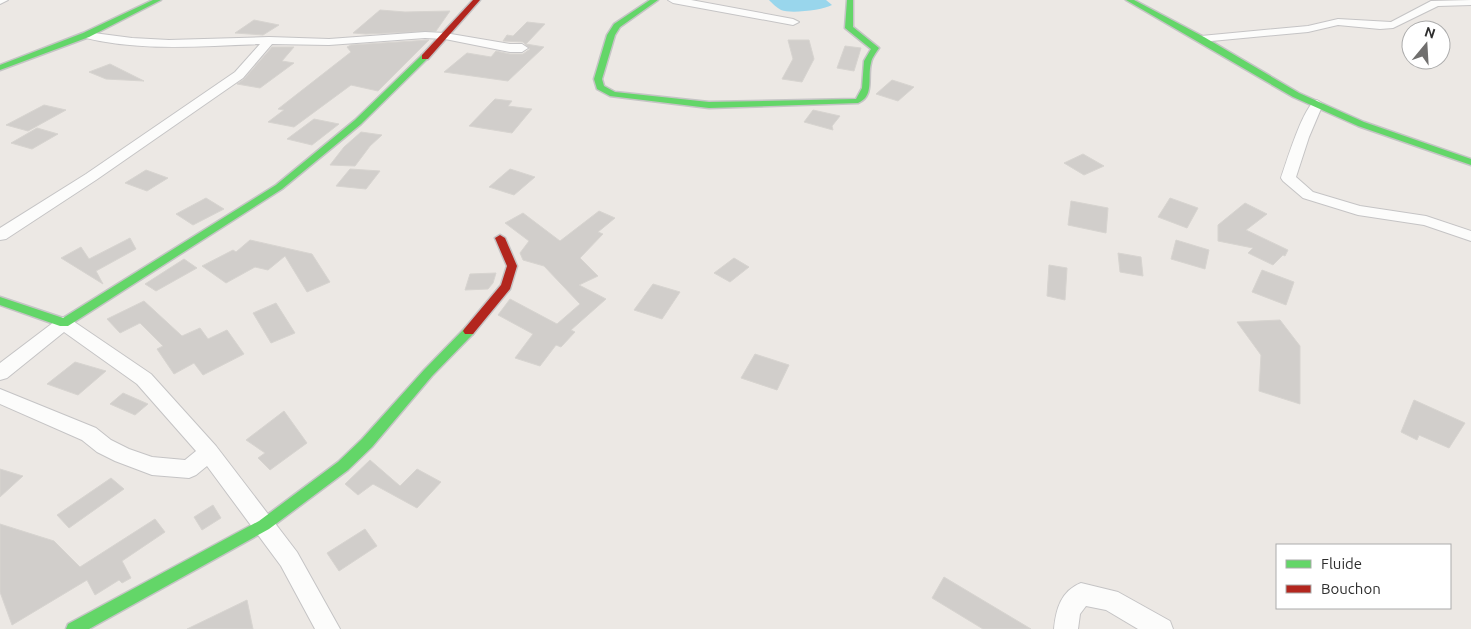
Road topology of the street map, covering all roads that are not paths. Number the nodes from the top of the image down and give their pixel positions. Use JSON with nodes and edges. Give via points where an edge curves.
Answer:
{"nodes":[{"id":1,"x":158,"y":0,"type":"edge"},
{"id":2,"x":477,"y":0,"type":"edge"},
{"id":3,"x":655,"y":0,"type":"edge"},
{"id":4,"x":673,"y":0,"type":"edge"},
{"id":5,"x":850,"y":0,"type":"edge"},
{"id":6,"x":1129,"y":0,"type":"edge"},
{"id":7,"x":1446,"y":0,"type":"edge"},
{"id":8,"x":1471,"y":2,"type":"edge"},
{"id":9,"x":793,"y":22,"type":"dead end"},
{"id":10,"x":86,"y":35,"type":"junction"},
{"id":11,"x":445,"y":36,"type":"junction"},
{"id":12,"x":1201,"y":39,"type":"junction"},
{"id":13,"x":269,"y":40,"type":"junction"},
{"id":14,"x":522,"y":48,"type":"dead end"},
{"id":15,"x":0,"y":68,"type":"edge"},
{"id":16,"x":1317,"y":104,"type":"junction"},
{"id":17,"x":1471,"y":162,"type":"edge"},
{"id":18,"x":0,"y":236,"type":"edge"},
{"id":19,"x":1471,"y":236,"type":"edge"},
{"id":20,"x":500,"y":238,"type":"dead end"},
{"id":21,"x":0,"y":301,"type":"edge"},
{"id":22,"x":64,"y":323,"type":"junction"},
{"id":23,"x":0,"y":373,"type":"edge"},
{"id":24,"x":0,"y":396,"type":"edge"},
{"id":25,"x":209,"y":452,"type":"junction"},
{"id":26,"x":264,"y":525,"type":"junction"},
{"id":27,"x":74,"y":629,"type":"edge"},
{"id":28,"x":328,"y":629,"type":"edge"},
{"id":29,"x":1066,"y":629,"type":"edge"},
{"id":30,"x":1161,"y":629,"type":"edge"}],
"edges":[{"from":1,"to":10,"type":"street"},
{"from":2,"to":11,"type":"street"},
{"from":3,"to":5,"type":"street","via":[[617,26],[611,35],[598,78],[600,87],[613,94],[709,105],[858,101],[868,80],[867,63],[874,48],[849,28]]},
{"from":4,"to":9,"type":"street"},
{"from":6,"to":12,"type":"street"},
{"from":7,"to":8,"type":"street"},
{"from":7,"to":12,"type":"street","via":[[1426,6],[1392,24],[1380,26],[1338,22],[1308,29]]},
{"from":10,"to":13,"type":"street","via":[[169,43]]},
{"from":10,"to":15,"type":"street"},
{"from":11,"to":13,"type":"street","via":[[407,35],[329,42]]},
{"from":11,"to":14,"type":"street"},
{"from":11,"to":22,"type":"street","via":[[327,150],[277,188]]},
{"from":12,"to":16,"type":"street","via":[[1288,91]]},
{"from":13,"to":18,"type":"street","via":[[240,75]]},
{"from":16,"to":17,"type":"street","via":[[1361,124]]},
{"from":16,"to":19,"type":"street","via":[[1288,178],[1308,195],[1358,210],[1426,222]]},
{"from":20,"to":26,"type":"street","via":[[512,266],[506,286],[476,324],[428,373],[367,444]]},
{"from":21,"to":22,"type":"street"},
{"from":22,"to":23,"type":"street"},
{"from":22,"to":25,"type":"street","via":[[144,379]]},
{"from":24,"to":25,"type":"street","via":[[89,434],[104,446],[152,466],[189,469]]},
{"from":25,"to":26,"type":"street"},
{"from":26,"to":27,"type":"street"},
{"from":26,"to":28,"type":"street","via":[[289,559]]},
{"from":29,"to":30,"type":"street","via":[[1068,610],[1081,594],[1110,600]]}]}
